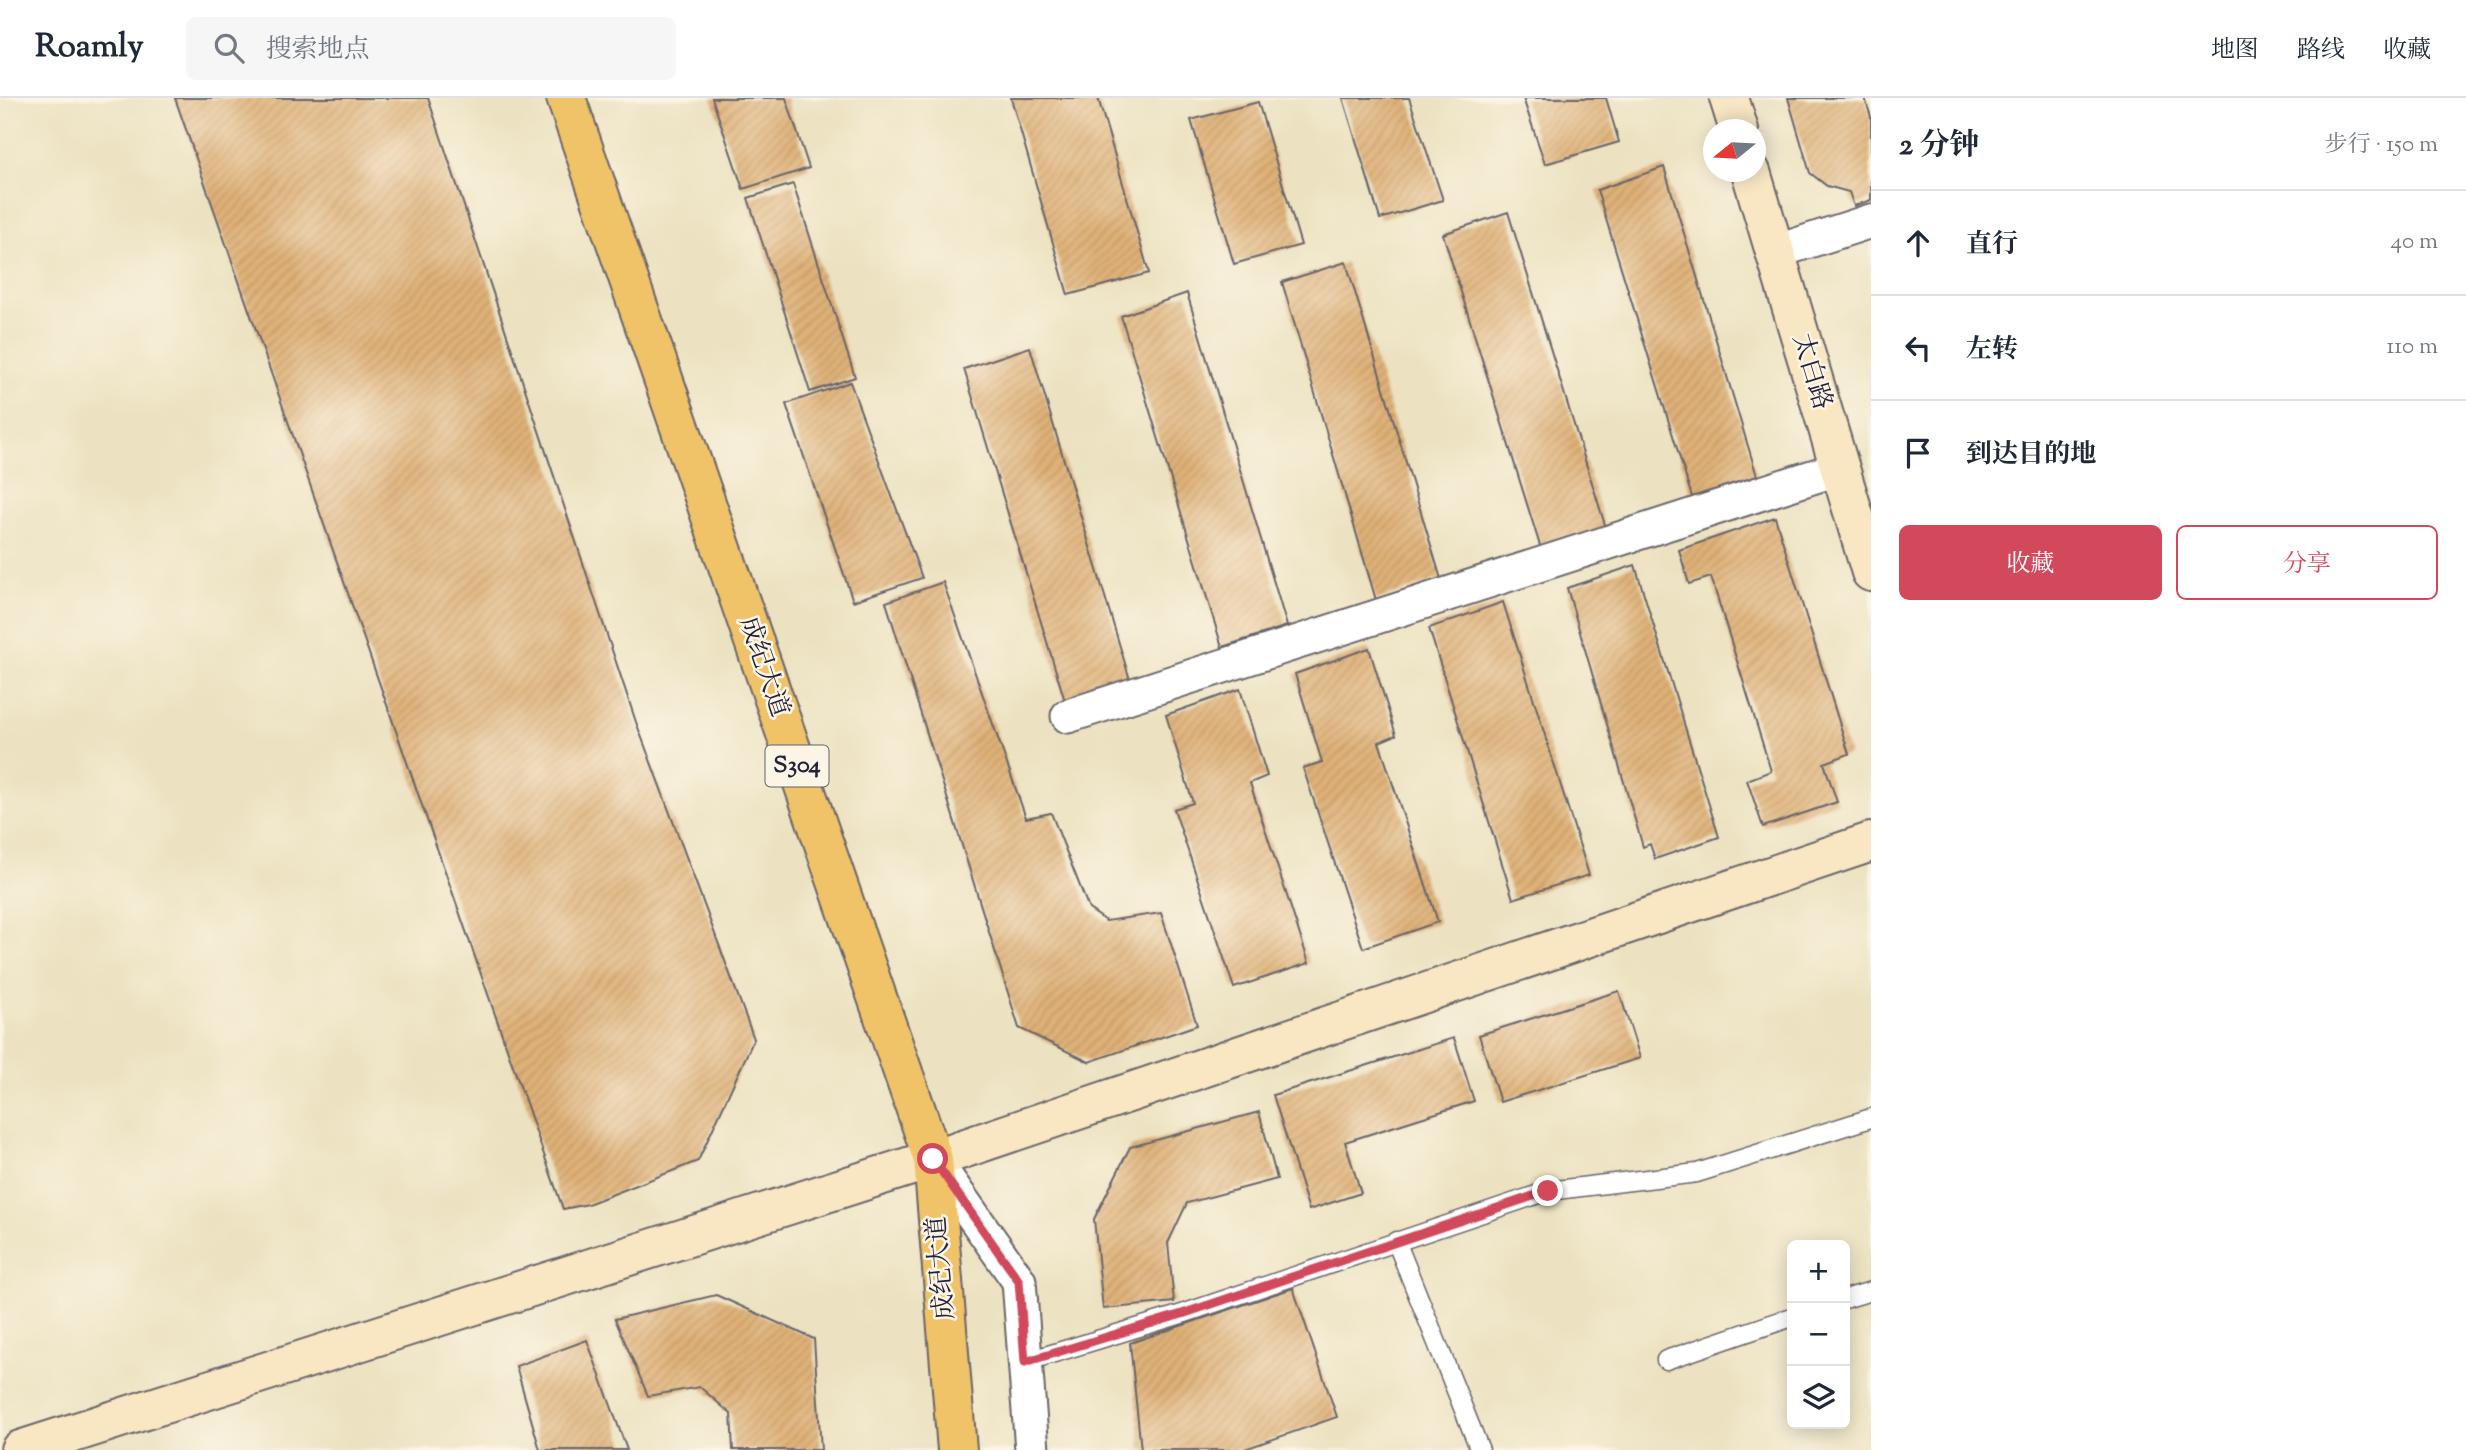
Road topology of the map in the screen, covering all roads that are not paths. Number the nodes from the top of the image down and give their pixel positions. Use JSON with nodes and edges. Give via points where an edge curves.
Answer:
{"nodes":[{"id":1,"x":566,"y":98,"type":"edge"},
{"id":2,"x":1729,"y":98,"type":"edge"},
{"id":3,"x":1736,"y":119,"type":"edge"},
{"id":4,"x":1754,"y":182,"type":"edge"},
{"id":5,"x":1871,"y":221,"type":"edge"},
{"id":6,"x":1775,"y":252,"type":"junction"},
{"id":7,"x":1840,"y":468,"type":"junction"},
{"id":8,"x":1871,"y":572,"type":"edge"},
{"id":9,"x":1068,"y":716,"type":"dead end"},
{"id":10,"x":1871,"y":842,"type":"edge"},
{"id":11,"x":1871,"y":1118,"type":"edge"},
{"id":12,"x":933,"y":1159,"type":"junction"},
{"id":13,"x":1396,"y":1241,"type":"junction"},
{"id":14,"x":1871,"y":1291,"type":"edge"},
{"id":15,"x":1850,"y":1297,"type":"edge"},
{"id":16,"x":1787,"y":1319,"type":"edge"},
{"id":17,"x":1666,"y":1360,"type":"dead end"},
{"id":18,"x":1025,"y":1362,"type":"junction"},
{"id":19,"x":20,"y":1450,"type":"edge"},
{"id":20,"x":957,"y":1450,"type":"edge"},
{"id":21,"x":1032,"y":1450,"type":"edge"},
{"id":22,"x":1480,"y":1450,"type":"edge"}],
"edges":[{"from":1,"to":12,"type":"main road","name":"成纪大道","number":"S304"},
{"from":2,"to":3,"type":"main road"},
{"from":4,"to":6,"type":"main road","name":"太白路"},
{"from":5,"to":6,"type":"street"},
{"from":6,"to":7,"type":"main road","name":"太白路"},
{"from":7,"to":8,"type":"main road","name":"太白路"},
{"from":7,"to":9,"type":"street"},
{"from":10,"to":12,"type":"main road"},
{"from":11,"to":13,"type":"lane","via":[[1698,1173],[1548,1191]]},
{"from":12,"to":18,"type":"street","via":[[1019,1281]]},
{"from":12,"to":19,"type":"main road"},
{"from":12,"to":20,"type":"main road","name":"成纪大道","number":"S304"},
{"from":13,"to":18,"type":"lane"},
{"from":13,"to":22,"type":"lane"},
{"from":14,"to":15,"type":"lane"},
{"from":16,"to":17,"type":"lane"},
{"from":18,"to":21,"type":"street"}]}
